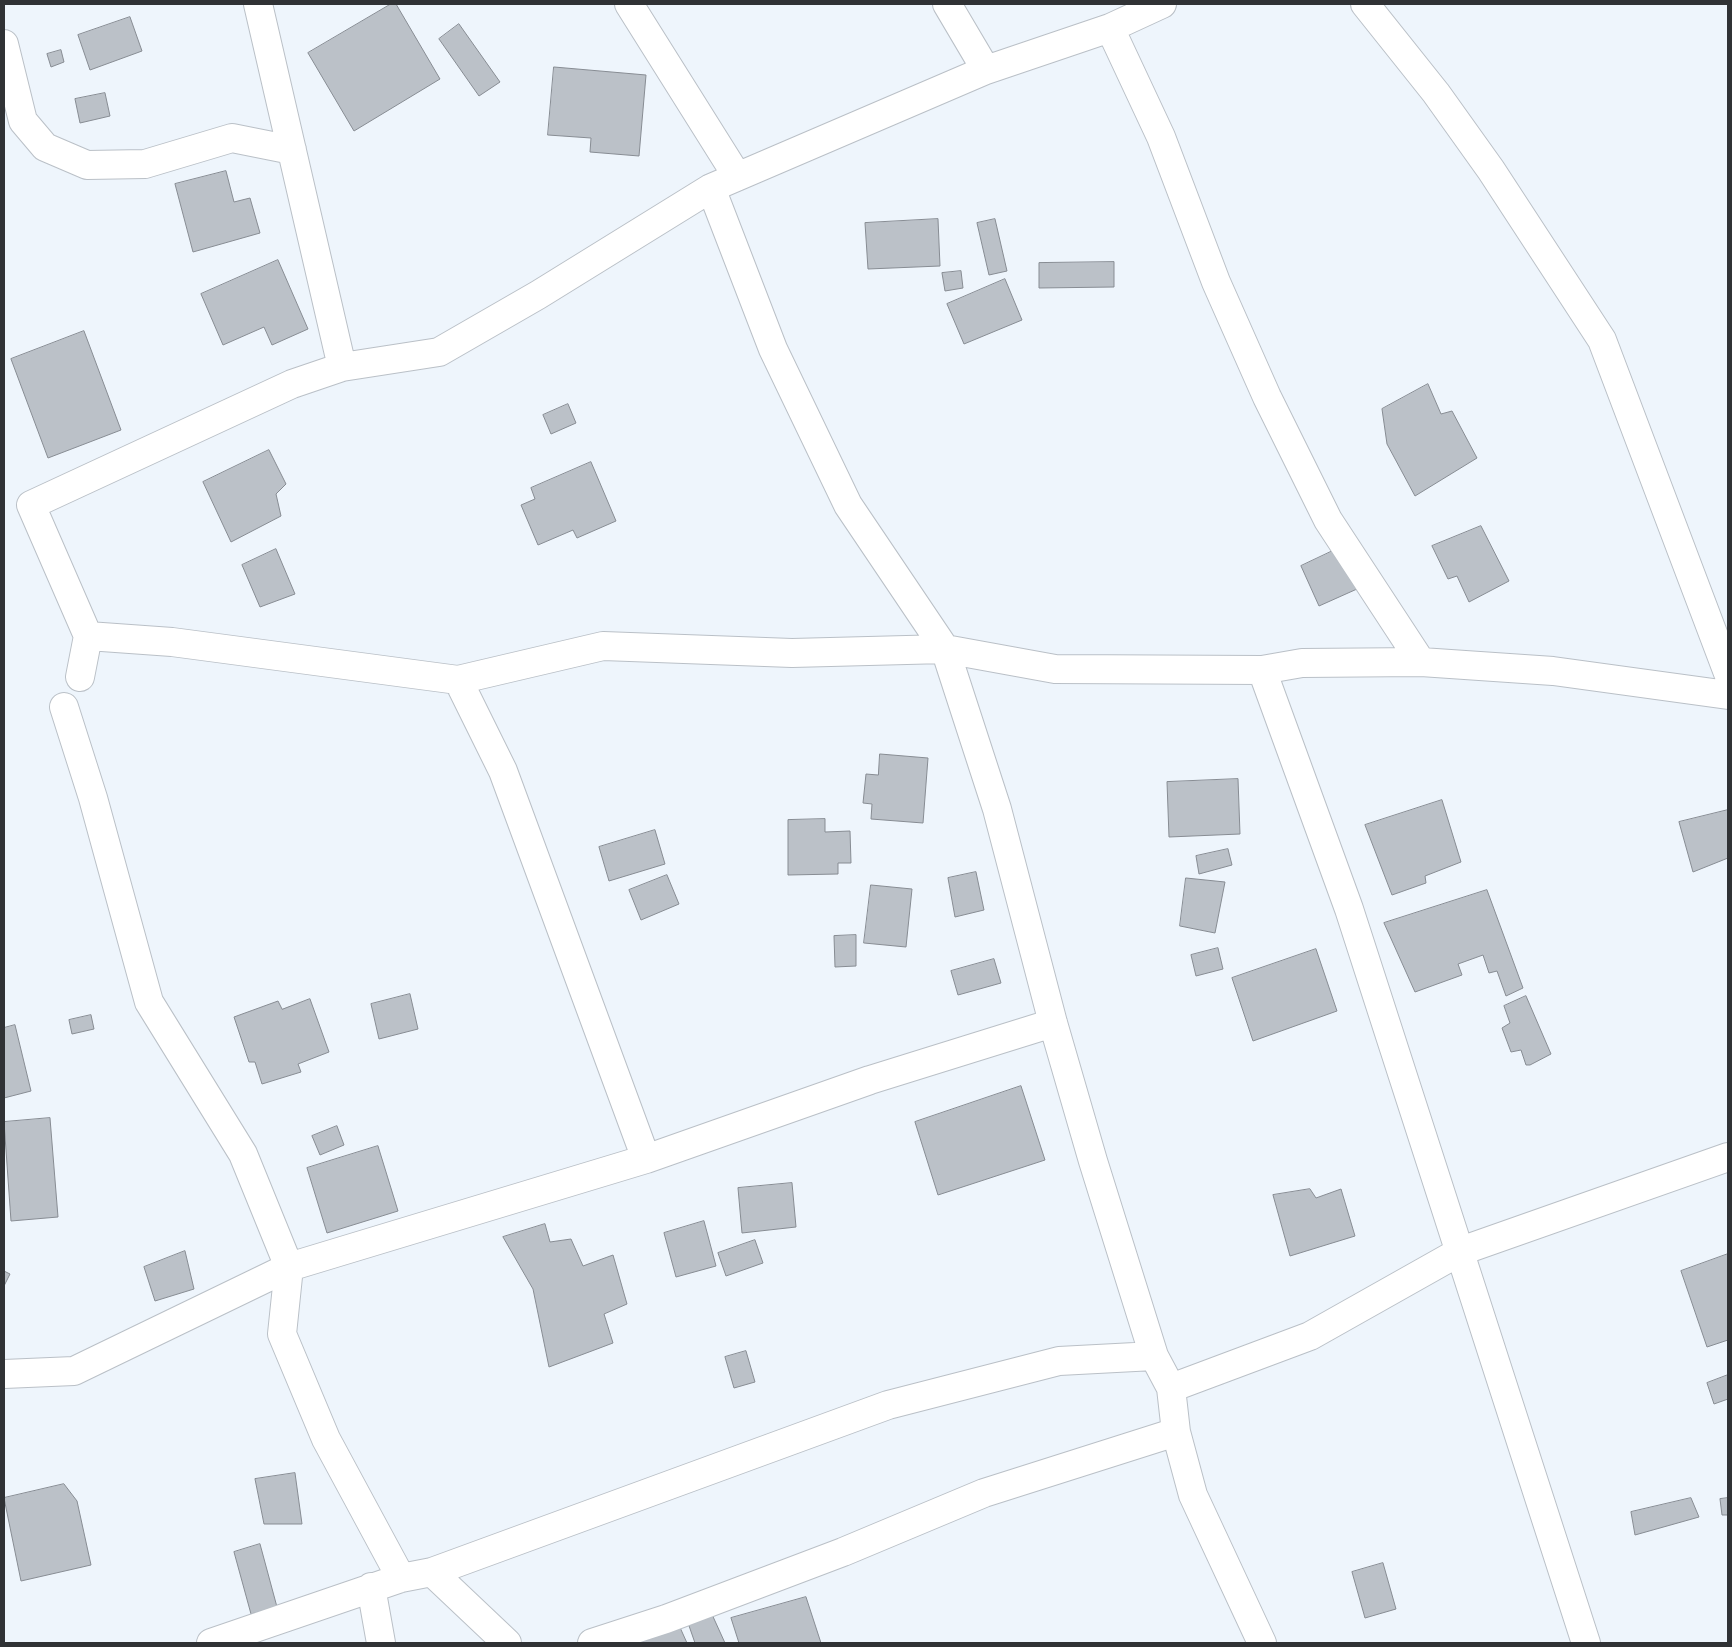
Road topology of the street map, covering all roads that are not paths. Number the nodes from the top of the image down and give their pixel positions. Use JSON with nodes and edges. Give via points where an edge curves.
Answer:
{"nodes":[{"id":1,"x":258,"y":4,"type":"edge"},
{"id":2,"x":629,"y":4,"type":"edge"},
{"id":3,"x":947,"y":4,"type":"edge"},
{"id":4,"x":1162,"y":4,"type":"edge"},
{"id":5,"x":1365,"y":4,"type":"edge"},
{"id":6,"x":1110,"y":28,"type":"junction"},
{"id":7,"x":4,"y":44,"type":"edge"},
{"id":8,"x":986,"y":70,"type":"junction"},
{"id":9,"x":292,"y":150,"type":"junction"},
{"id":10,"x":738,"y":176,"type":"junction"},
{"id":11,"x":711,"y":188,"type":"junction"},
{"id":12,"x":342,"y":367,"type":"junction"},
{"id":13,"x":88,"y":636,"type":"junction"},
{"id":14,"x":945,"y":649,"type":"junction"},
{"id":15,"x":1421,"y":662,"type":"junction"},
{"id":16,"x":1262,"y":670,"type":"junction"},
{"id":17,"x":1728,"y":673,"type":"edge"},
{"id":18,"x":80,"y":677,"type":"dead end"},
{"id":19,"x":458,"y":680,"type":"junction"},
{"id":20,"x":1728,"y":695,"type":"edge"},
{"id":21,"x":64,"y":707,"type":"dead end"},
{"id":22,"x":1053,"y":1024,"type":"junction"},
{"id":23,"x":1728,"y":1158,"type":"edge"},
{"id":24,"x":646,"y":1159,"type":"junction"},
{"id":25,"x":1461,"y":1251,"type":"junction"},
{"id":26,"x":289,"y":1268,"type":"junction"},
{"id":27,"x":1154,"y":1356,"type":"junction"},
{"id":28,"x":4,"y":1374,"type":"edge"},
{"id":29,"x":1171,"y":1388,"type":"junction"},
{"id":30,"x":1176,"y":1432,"type":"junction"},
{"id":31,"x":432,"y":1572,"type":"junction"},
{"id":32,"x":401,"y":1578,"type":"junction"},
{"id":33,"x":371,"y":1588,"type":"junction"},
{"id":34,"x":221,"y":1641,"type":"edge"},
{"id":35,"x":381,"y":1643,"type":"edge"},
{"id":36,"x":507,"y":1643,"type":"edge"},
{"id":37,"x":592,"y":1643,"type":"edge"},
{"id":38,"x":1262,"y":1643,"type":"edge"},
{"id":39,"x":1586,"y":1643,"type":"edge"}],
"edges":[{"from":1,"to":9,"type":"street"},
{"from":2,"to":10,"type":"street"},
{"from":3,"to":8,"type":"street"},
{"from":4,"to":6,"type":"street"},
{"from":5,"to":17,"type":"street","via":[[1492,170],[1602,340]]},
{"from":6,"to":8,"type":"street"},
{"from":6,"to":15,"type":"street","via":[[1161,137],[1216,282],[1272,406],[1328,520]]},
{"from":7,"to":9,"type":"street","via":[[23,121],[45,147],[87,165],[145,164],[232,138]]},
{"from":8,"to":10,"type":"street"},
{"from":9,"to":12,"type":"street"},
{"from":10,"to":11,"type":"street"},
{"from":11,"to":12,"type":"street","via":[[439,352]]},
{"from":11,"to":14,"type":"street","via":[[772,349],[848,505]]},
{"from":12,"to":13,"type":"street","via":[[292,384],[31,505]]},
{"from":13,"to":18,"type":"street"},
{"from":13,"to":19,"type":"street","via":[[172,642]]},
{"from":14,"to":16,"type":"street","via":[[1055,669]]},
{"from":14,"to":19,"type":"street","via":[[792,653],[603,646]]},
{"from":14,"to":22,"type":"street","via":[[997,809]]},
{"from":15,"to":16,"type":"street","via":[[1302,663]]},
{"from":15,"to":20,"type":"street","via":[[1553,671]]},
{"from":16,"to":25,"type":"street","via":[[1349,909]]},
{"from":19,"to":24,"type":"street","via":[[504,771]]},
{"from":21,"to":26,"type":"street","via":[[93,798],[149,1002],[243,1154]]},
{"from":22,"to":24,"type":"street","via":[[870,1080]]},
{"from":22,"to":27,"type":"street"},
{"from":23,"to":25,"type":"street"},
{"from":24,"to":26,"type":"street"},
{"from":25,"to":29,"type":"street","via":[[1310,1336]]},
{"from":25,"to":39,"type":"street"},
{"from":26,"to":28,"type":"street","via":[[74,1371]]},
{"from":26,"to":32,"type":"street","via":[[282,1334],[326,1439]]},
{"from":27,"to":29,"type":"street"},
{"from":27,"to":31,"type":"street","via":[[1059,1361],[888,1405]]},
{"from":29,"to":30,"type":"street"},
{"from":30,"to":37,"type":"street","via":[[984,1493],[843,1552],[666,1619]]},
{"from":30,"to":38,"type":"street","via":[[1193,1495]]},
{"from":31,"to":32,"type":"street"},
{"from":31,"to":36,"type":"street"},
{"from":32,"to":33,"type":"street"},
{"from":33,"to":34,"type":"street"},
{"from":33,"to":35,"type":"street"}]}
